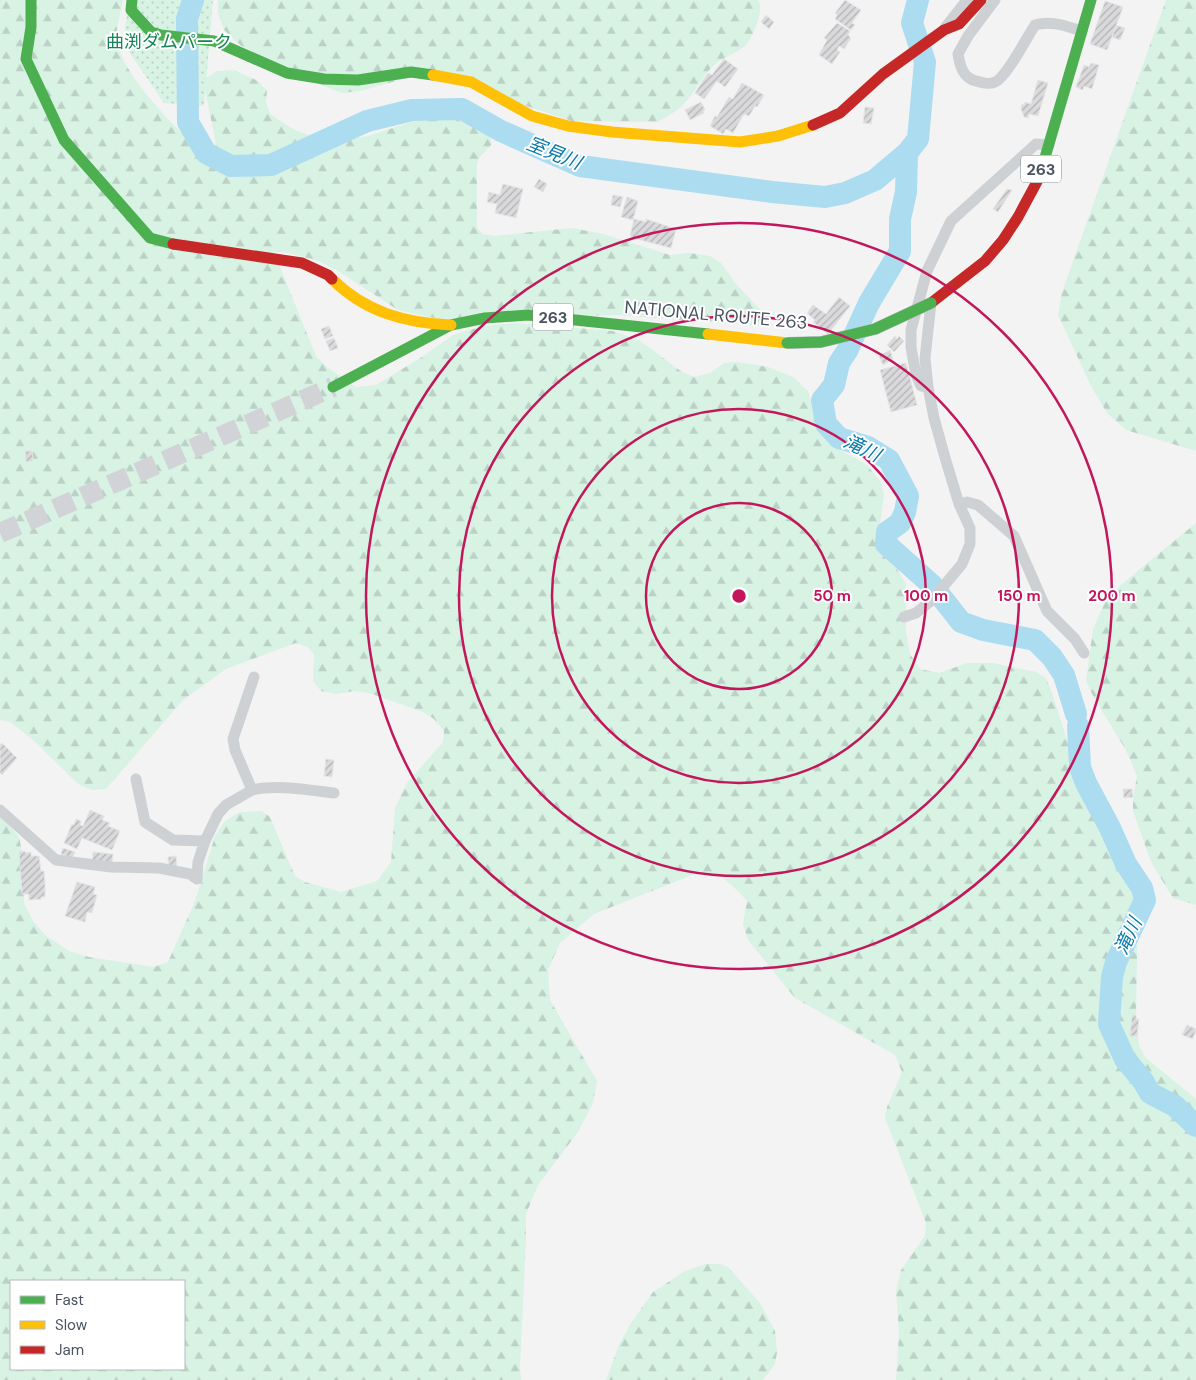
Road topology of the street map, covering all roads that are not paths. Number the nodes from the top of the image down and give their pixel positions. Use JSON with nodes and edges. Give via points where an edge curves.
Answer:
{"nodes":[{"id":1,"x":31,"y":0,"type":"edge"},
{"id":2,"x":132,"y":0,"type":"edge"},
{"id":3,"x":967,"y":0,"type":"edge"},
{"id":4,"x":981,"y":0,"type":"edge"},
{"id":5,"x":995,"y":0,"type":"edge"},
{"id":6,"x":1092,"y":0,"type":"edge"},
{"id":7,"x":944,"y":30,"type":"junction"},
{"id":8,"x":1082,"y":31,"type":"junction"},
{"id":9,"x":1049,"y":145,"type":"junction"},
{"id":10,"x":931,"y":303,"type":"junction"},
{"id":11,"x":451,"y":325,"type":"junction"},
{"id":12,"x":333,"y":387,"type":"tunnel mouth"},
{"id":13,"x":928,"y":387,"type":"junction"},
{"id":14,"x":959,"y":504,"type":"junction"},
{"id":15,"x":904,"y":617,"type":"dead end"},
{"id":16,"x":1084,"y":653,"type":"dead end"},
{"id":17,"x":254,"y":676,"type":"dead end"},
{"id":18,"x":136,"y":778,"type":"dead end"},
{"id":19,"x":252,"y":790,"type":"junction"},
{"id":20,"x":334,"y":793,"type":"dead end"},
{"id":21,"x":0,"y":810,"type":"edge"},
{"id":22,"x":205,"y":841,"type":"junction"}],
"edges":[{"from":1,"to":11,"type":"main road","via":[[26,59],[64,140],[150,238],[302,264],[328,274],[366,306],[398,318]]},
{"from":2,"to":7,"type":"main road","via":[[130,10],[150,32],[214,41],[290,76],[358,80],[411,72],[444,76],[471,82],[532,116],[568,126],[740,142],[803,129],[840,113],[883,74]]},
{"from":3,"to":7,"type":"street"},
{"from":4,"to":7,"type":"main road","via":[[959,24]]},
{"from":5,"to":8,"type":"street","via":[[958,54],[961,70],[970,80],[985,84],[996,82],[1035,25],[1044,22],[1061,24]]},
{"from":6,"to":8,"type":"main road","name":"NATIONAL ROUTE 263","number":"263"},
{"from":8,"to":9,"type":"main road","name":"NATIONAL ROUTE 263","number":"263"},
{"from":9,"to":10,"type":"main road","name":"NATIONAL ROUTE 263","number":"263","via":[[1037,183],[1003,240],[985,261]]},
{"from":9,"to":13,"type":"street","via":[[1036,144],[950,221],[927,271],[911,330],[916,375],[921,386]]},
{"from":10,"to":11,"type":"main road","name":"NATIONAL ROUTE 263","number":"263","bridge":true,"via":[[875,329],[821,342],[787,343],[731,338],[528,315],[485,318]]},
{"from":10,"to":13,"type":"street","via":[[925,358]]},
{"from":11,"to":12,"type":"main road","name":"NATIONAL ROUTE 263","number":"263"},
{"from":13,"to":14,"type":"street"},
{"from":14,"to":15,"type":"street","via":[[970,528],[970,544],[962,564],[932,600]]},
{"from":14,"to":16,"type":"street","via":[[978,505],[1014,536],[1047,612],[1076,639]]},
{"from":17,"to":19,"type":"street","via":[[233,739]]},
{"from":18,"to":22,"type":"street","via":[[145,822],[173,840]]},
{"from":19,"to":20,"type":"street"},
{"from":19,"to":22,"type":"street","via":[[226,805]]},
{"from":21,"to":22,"type":"street","via":[[56,860],[111,867],[158,868],[190,874],[197,879],[198,862]]}]}
